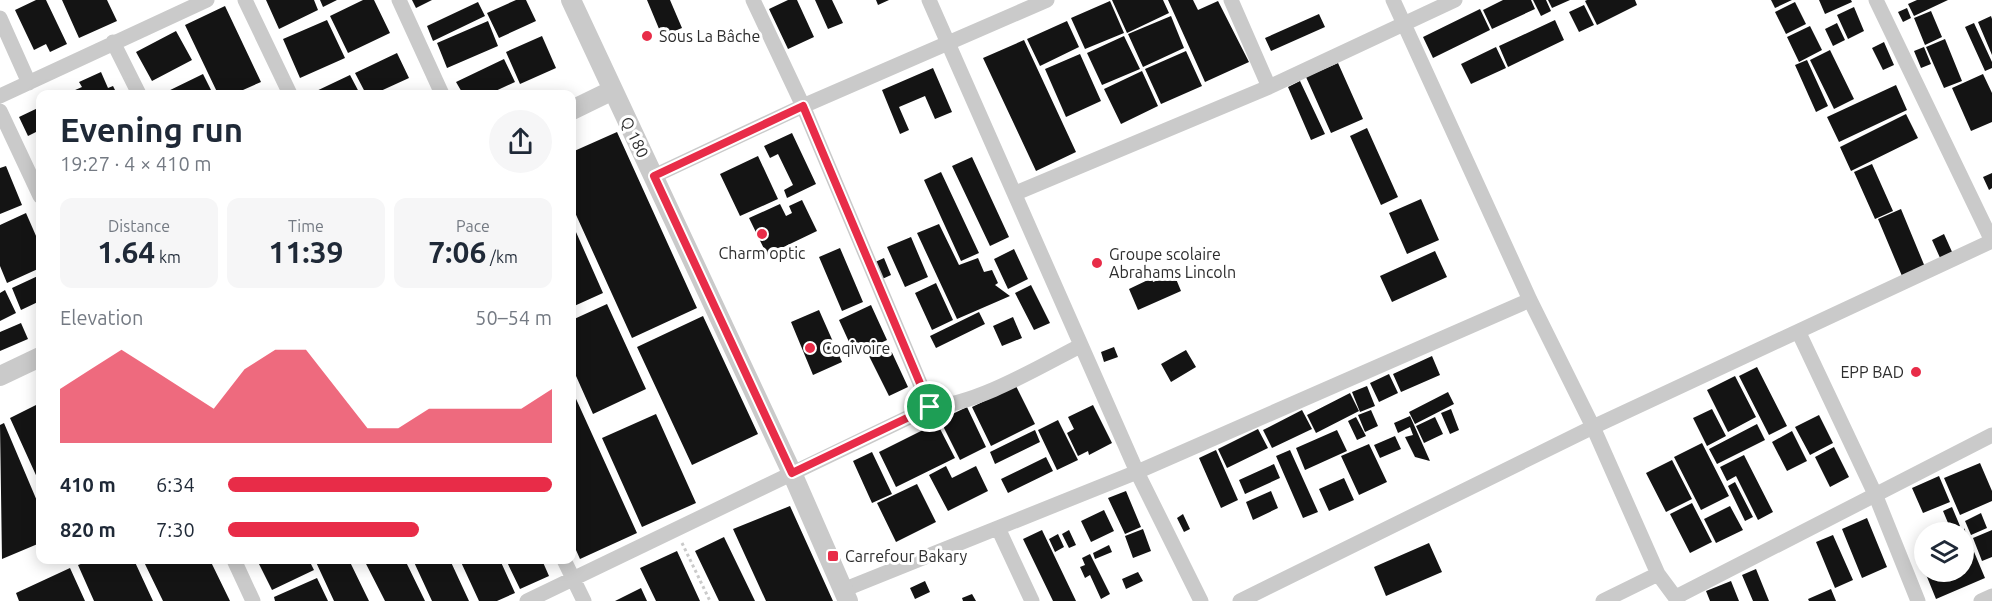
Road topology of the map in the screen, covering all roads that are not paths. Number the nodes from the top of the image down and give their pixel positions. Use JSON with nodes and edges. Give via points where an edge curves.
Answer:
{"nodes":[{"id":1,"x":207,"y":0,"type":"edge"},
{"id":2,"x":245,"y":0,"type":"edge"},
{"id":3,"x":399,"y":0,"type":"edge"},
{"id":4,"x":571,"y":0,"type":"edge"},
{"id":5,"x":753,"y":0,"type":"edge"},
{"id":6,"x":929,"y":0,"type":"edge"},
{"id":7,"x":1047,"y":0,"type":"edge"},
{"id":8,"x":1231,"y":0,"type":"edge"},
{"id":9,"x":1393,"y":0,"type":"edge"},
{"id":10,"x":1455,"y":0,"type":"edge"},
{"id":11,"x":1877,"y":0,"type":"edge"},
{"id":12,"x":0,"y":18,"type":"edge"},
{"id":13,"x":1404,"y":24,"type":"junction"},
{"id":14,"x":113,"y":42,"type":"junction"},
{"id":15,"x":949,"y":42,"type":"junction"},
{"id":16,"x":29,"y":83,"type":"junction"},
{"id":17,"x":1269,"y":87,"type":"junction"},
{"id":18,"x":137,"y":90,"type":"edge"},
{"id":19,"x":288,"y":90,"type":"edge"},
{"id":20,"x":440,"y":90,"type":"edge"},
{"id":21,"x":613,"y":90,"type":"junction"},
{"id":22,"x":0,"y":96,"type":"edge"},
{"id":23,"x":803,"y":106,"type":"junction"},
{"id":24,"x":576,"y":108,"type":"edge"},
{"id":25,"x":0,"y":111,"type":"edge"},
{"id":26,"x":654,"y":176,"type":"junction"},
{"id":27,"x":36,"y":188,"type":"edge"},
{"id":28,"x":1016,"y":193,"type":"junction"},
{"id":29,"x":1530,"y":300,"type":"junction"},
{"id":30,"x":1798,"y":333,"type":"junction"},
{"id":31,"x":1080,"y":346,"type":"junction"},
{"id":32,"x":36,"y":359,"type":"edge"},
{"id":33,"x":0,"y":376,"type":"edge"},
{"id":34,"x":930,"y":407,"type":"junction"},
{"id":35,"x":1593,"y":427,"type":"junction"},
{"id":36,"x":1992,"y":435,"type":"edge"},
{"id":37,"x":1137,"y":472,"type":"junction"},
{"id":38,"x":792,"y":473,"type":"junction"},
{"id":39,"x":1875,"y":494,"type":"junction"},
{"id":40,"x":998,"y":528,"type":"junction"},
{"id":41,"x":236,"y":564,"type":"edge"},
{"id":42,"x":566,"y":564,"type":"edge"},
{"id":43,"x":1658,"y":574,"type":"junction"},
{"id":44,"x":574,"y":579,"type":"junction"},
{"id":45,"x":846,"y":595,"type":"edge"},
{"id":46,"x":1992,"y":596,"type":"edge"},
{"id":47,"x":1677,"y":599,"type":"edge"},
{"id":48,"x":253,"y":601,"type":"edge"},
{"id":49,"x":527,"y":601,"type":"edge"},
{"id":50,"x":584,"y":601,"type":"edge"},
{"id":51,"x":1032,"y":601,"type":"edge"},
{"id":52,"x":1201,"y":601,"type":"edge"},
{"id":53,"x":1240,"y":601,"type":"edge"},
{"id":54,"x":1603,"y":601,"type":"edge"},
{"id":55,"x":1918,"y":601,"type":"edge"},
{"id":56,"x":1981,"y":601,"type":"edge"}],
"edges":[{"from":1,"to":14,"type":"street"},
{"from":2,"to":19,"type":"street"},
{"from":3,"to":20,"type":"street"},
{"from":4,"to":21,"type":"street","name":"Q 180"},
{"from":5,"to":23,"type":"street"},
{"from":6,"to":15,"type":"street"},
{"from":7,"to":15,"type":"street"},
{"from":8,"to":17,"type":"street"},
{"from":9,"to":13,"type":"street"},
{"from":10,"to":13,"type":"street"},
{"from":11,"to":30,"type":"street","via":[[1992,241]]},
{"from":12,"to":16,"type":"street"},
{"from":13,"to":17,"type":"street"},
{"from":13,"to":29,"type":"street"},
{"from":14,"to":16,"type":"street"},
{"from":14,"to":18,"type":"street"},
{"from":15,"to":23,"type":"street"},
{"from":15,"to":28,"type":"street"},
{"from":16,"to":22,"type":"street"},
{"from":17,"to":28,"type":"street"},
{"from":21,"to":24,"type":"street"},
{"from":21,"to":26,"type":"street","name":"Q 180"},
{"from":23,"to":26,"type":"street"},
{"from":23,"to":34,"type":"street"},
{"from":25,"to":27,"type":"street"},
{"from":26,"to":38,"type":"street","name":"Q 180"},
{"from":28,"to":31,"type":"street"},
{"from":29,"to":35,"type":"street"},
{"from":29,"to":37,"type":"street"},
{"from":30,"to":35,"type":"street"},
{"from":30,"to":39,"type":"street"},
{"from":31,"to":34,"type":"street","via":[[977,396],[949,406]]},
{"from":31,"to":37,"type":"street"},
{"from":32,"to":33,"type":"street"},
{"from":34,"to":38,"type":"street"},
{"from":35,"to":43,"type":"street"},
{"from":35,"to":53,"type":"street"},
{"from":36,"to":39,"type":"street"},
{"from":37,"to":40,"type":"street"},
{"from":37,"to":52,"type":"street"},
{"from":38,"to":44,"type":"street"},
{"from":38,"to":45,"type":"street","name":"Q 180"},
{"from":39,"to":47,"type":"street"},
{"from":39,"to":55,"type":"street"},
{"from":40,"to":45,"type":"street"},
{"from":40,"to":51,"type":"street"},
{"from":41,"to":48,"type":"street"},
{"from":42,"to":44,"type":"street"},
{"from":43,"to":47,"type":"street"},
{"from":43,"to":54,"type":"street"},
{"from":44,"to":49,"type":"street"},
{"from":44,"to":50,"type":"street"},
{"from":46,"to":56,"type":"street"}]}
